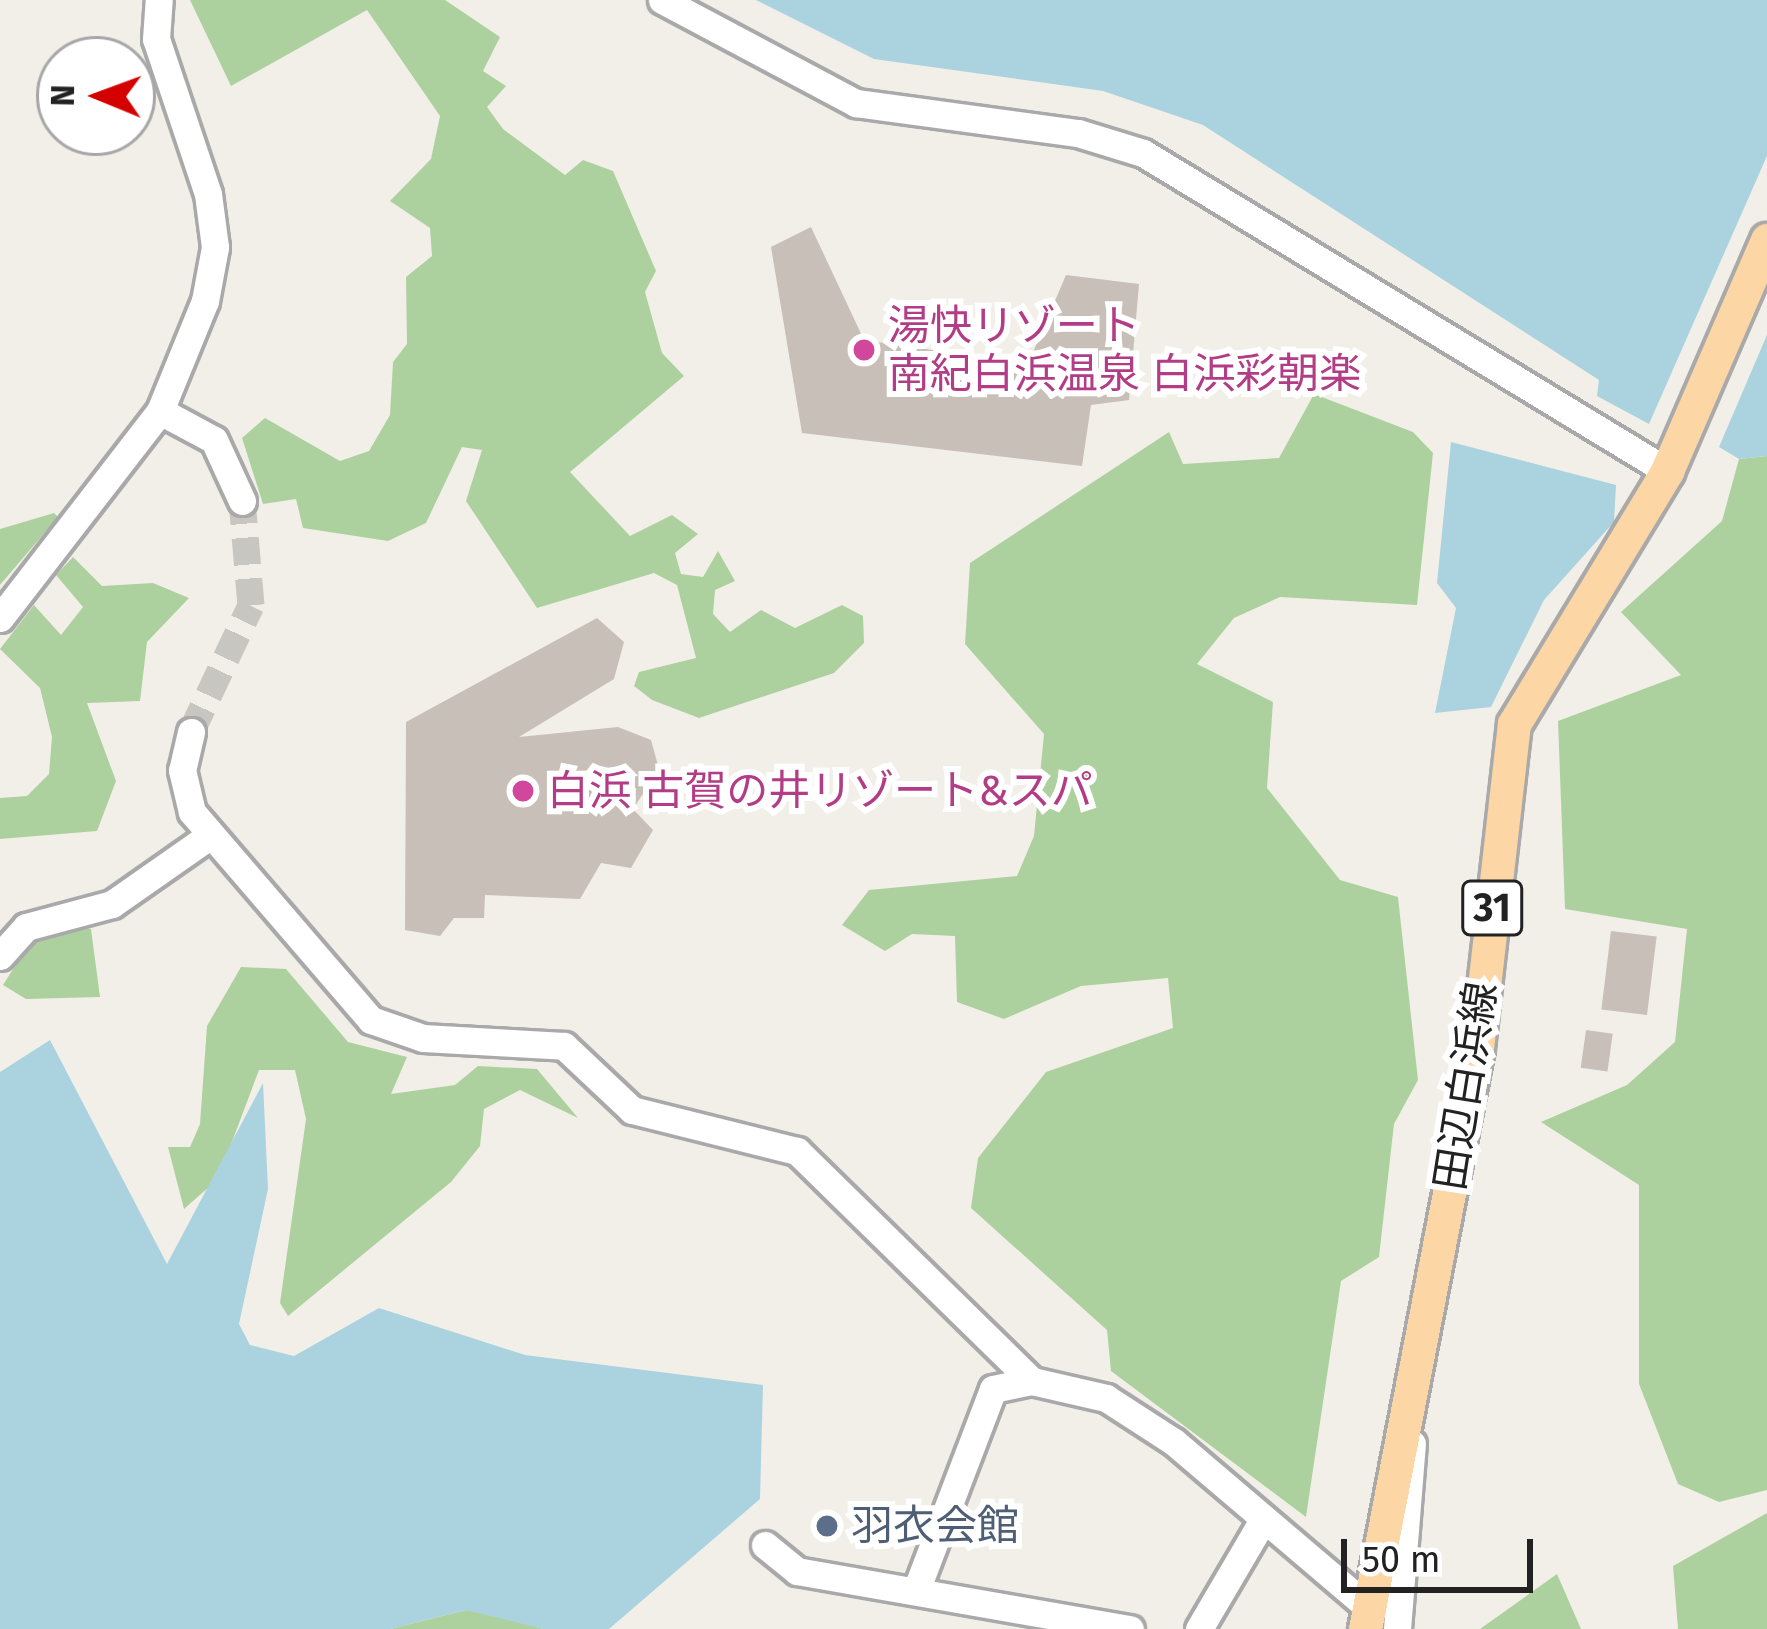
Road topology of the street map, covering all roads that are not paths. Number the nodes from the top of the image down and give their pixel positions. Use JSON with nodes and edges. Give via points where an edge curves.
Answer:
{"nodes":[{"id":1,"x":160,"y":0,"type":"edge"},
{"id":2,"x":662,"y":0,"type":"edge"},
{"id":3,"x":1767,"y":240,"type":"edge"},
{"id":4,"x":160,"y":411,"type":"junction"},
{"id":5,"x":1666,"y":471,"type":"junction"},
{"id":6,"x":242,"y":501,"type":"tunnel mouth"},
{"id":7,"x":0,"y":618,"type":"edge"},
{"id":8,"x":191,"y":732,"type":"tunnel mouth"},
{"id":9,"x":209,"y":836,"type":"junction"},
{"id":10,"x":0,"y":956,"type":"edge"},
{"id":11,"x":1032,"y":1381,"type":"junction"},
{"id":12,"x":1260,"y":1525,"type":"junction"},
{"id":13,"x":765,"y":1545,"type":"dead end"},
{"id":14,"x":917,"y":1588,"type":"junction"},
{"id":15,"x":1377,"y":1622,"type":"edge"},
{"id":16,"x":1130,"y":1629,"type":"edge"},
{"id":17,"x":1198,"y":1629,"type":"edge"}],
"edges":[{"from":1,"to":4,"type":"street","via":[[156,39],[215,248]]},
{"from":2,"to":5,"type":"street","via":[[856,103],[1078,133],[1142,154]]},
{"from":3,"to":5,"type":"main road","name":"田辺白浜線","number":"31"},
{"from":4,"to":6,"type":"street","via":[[214,440]]},
{"from":4,"to":7,"type":"street"},
{"from":5,"to":15,"type":"main road","name":"田辺白浜線","number":"31","via":[[1514,724],[1477,1048]]},
{"from":8,"to":9,"type":"street","via":[[182,770]]},
{"from":9,"to":10,"type":"street","via":[[112,904],[26,926]]},
{"from":9,"to":11,"type":"street","via":[[370,1019],[423,1038],[564,1046],[632,1110],[797,1151]]},
{"from":11,"to":12,"type":"street","via":[[1123,1409]]},
{"from":11,"to":14,"type":"street","via":[[993,1389]]},
{"from":12,"to":15,"type":"street"},
{"from":12,"to":17,"type":"street"},
{"from":13,"to":14,"type":"street","via":[[797,1570]]},
{"from":14,"to":16,"type":"street"}]}
